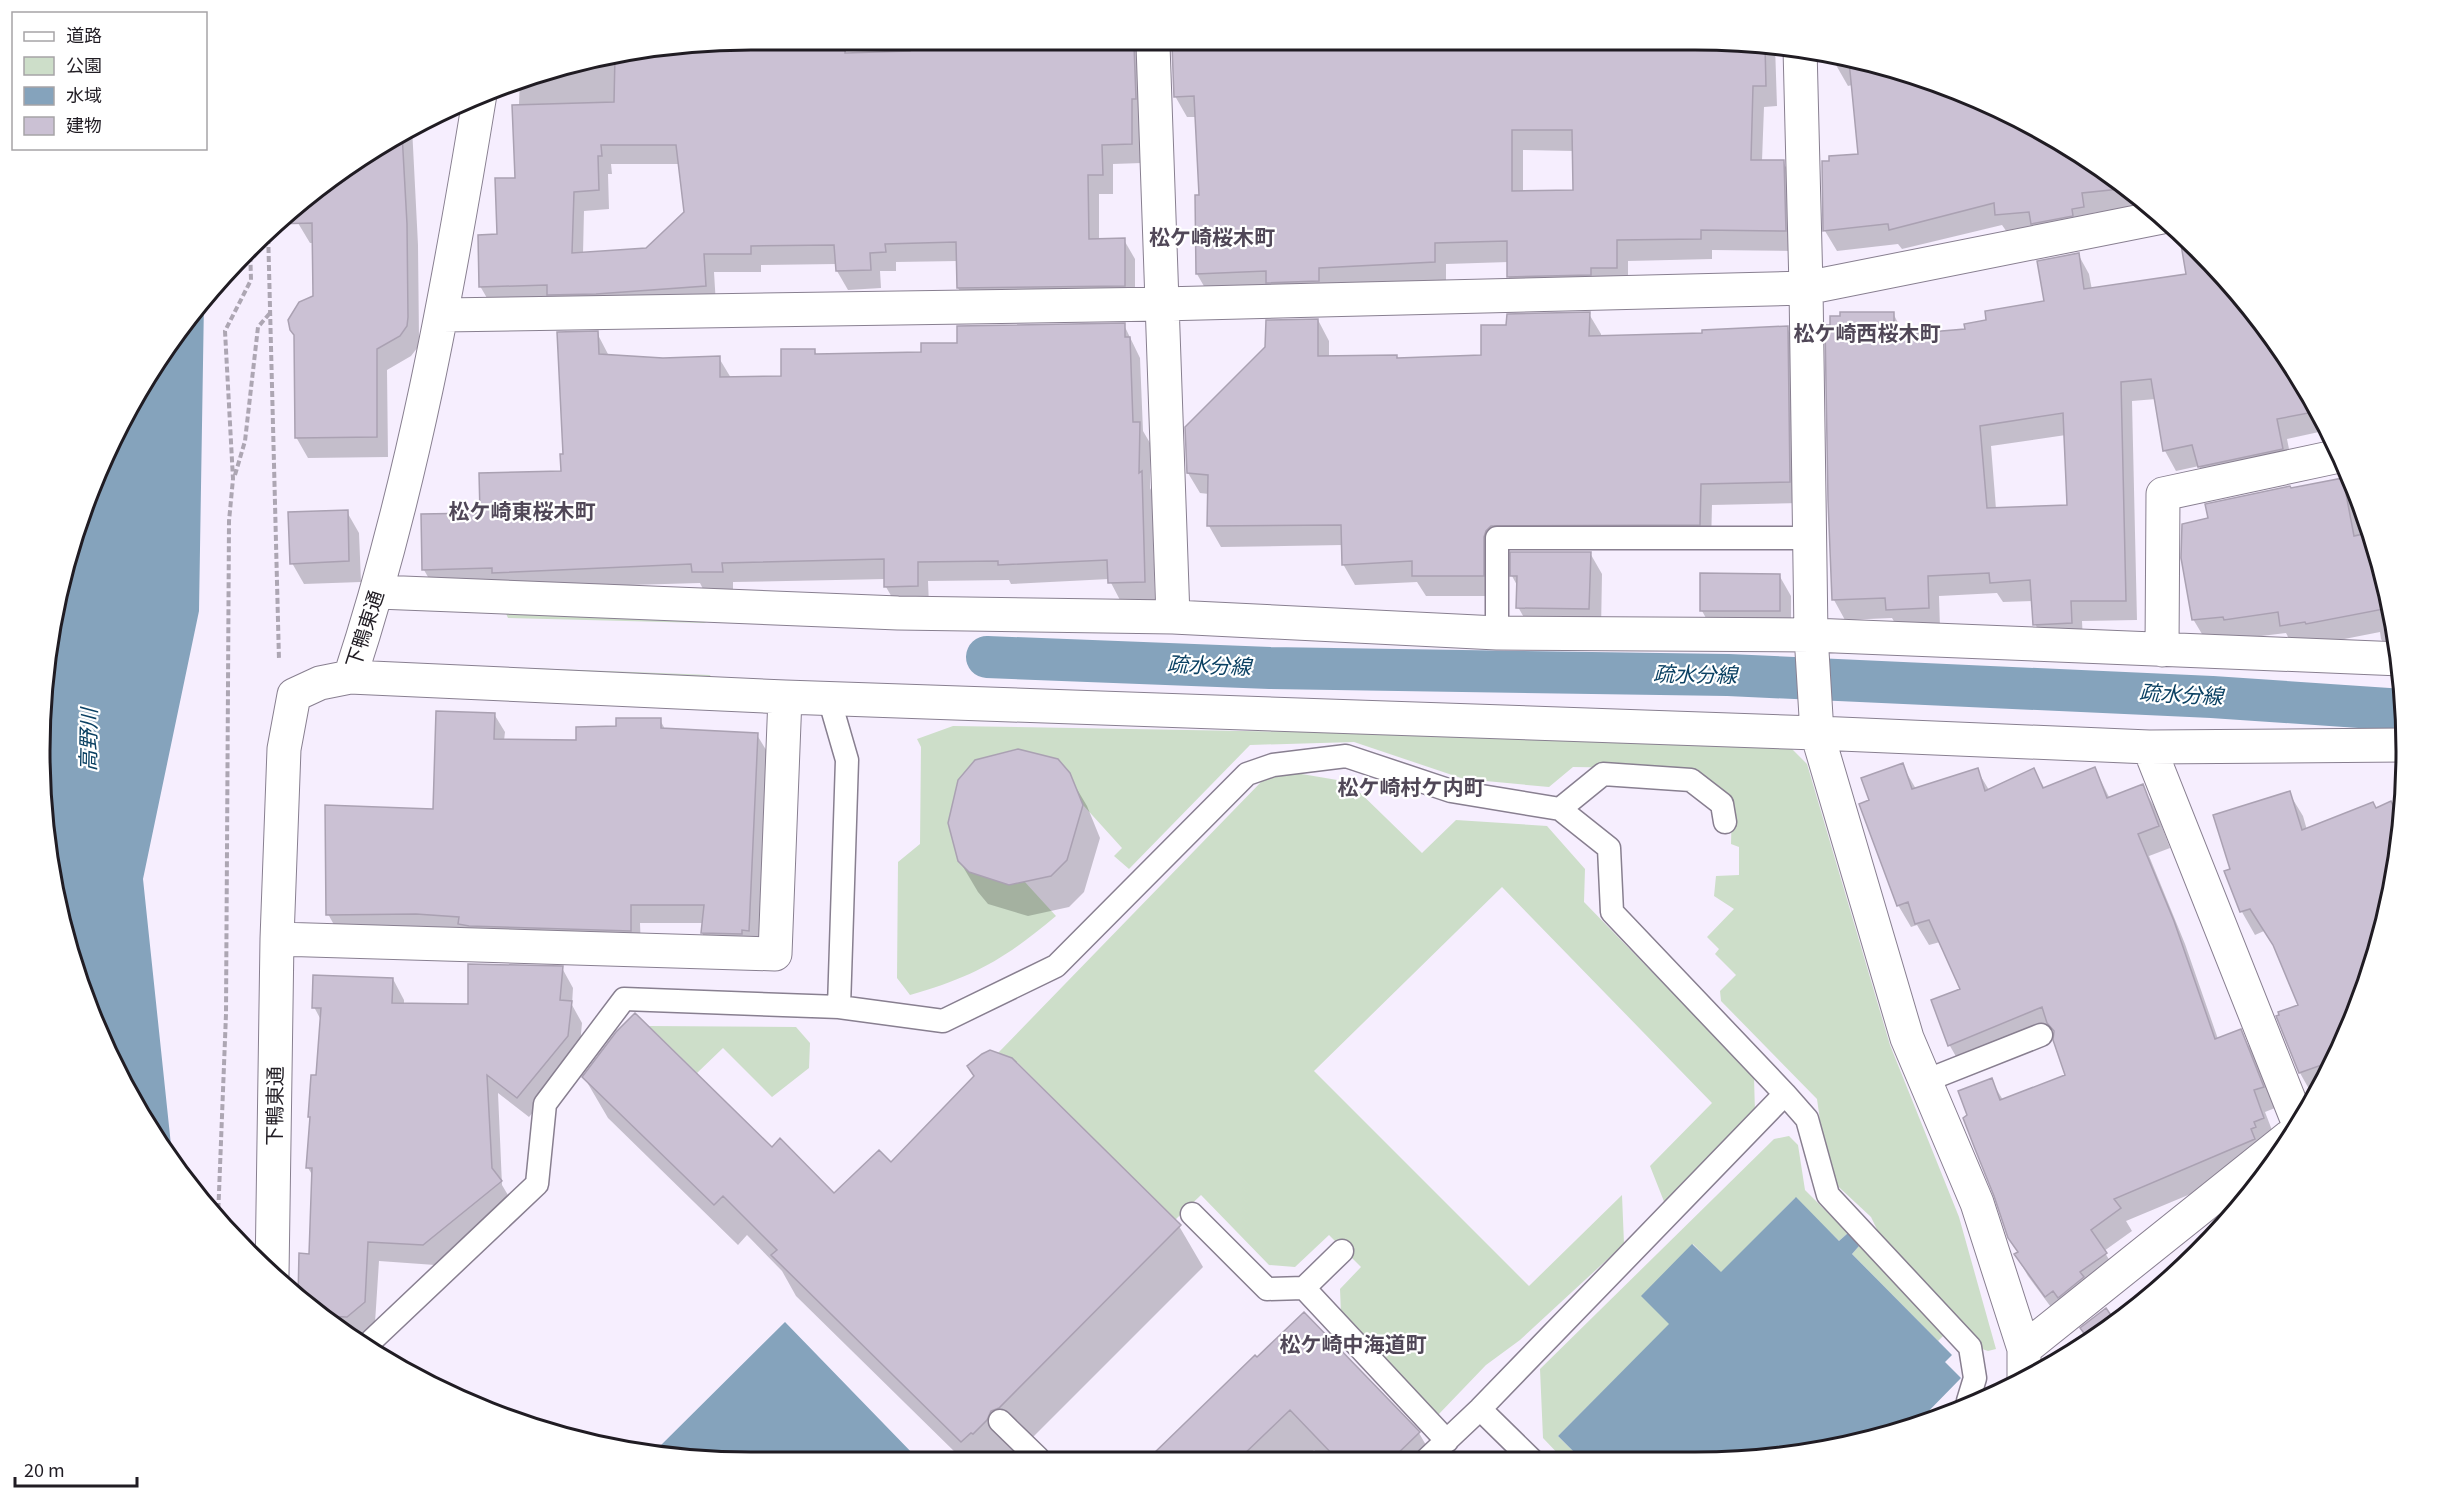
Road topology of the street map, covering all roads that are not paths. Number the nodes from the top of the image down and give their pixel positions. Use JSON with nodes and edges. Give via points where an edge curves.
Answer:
{"nodes":[{"id":1,"x":1153,"y":49,"type":"edge"},
{"id":2,"x":1800,"y":57,"type":"edge"},
{"id":3,"x":478,"y":105,"type":"edge"},
{"id":4,"x":2153,"y":219,"type":"edge"},
{"id":5,"x":1806,"y":288,"type":"junction"},
{"id":6,"x":1162,"y":304,"type":"junction"},
{"id":7,"x":443,"y":315,"type":"junction"},
{"id":8,"x":2332,"y":458,"type":"edge"},
{"id":9,"x":1810,"y":538,"type":"junction"},
{"id":10,"x":378,"y":592,"type":"junction"},
{"id":11,"x":1173,"y":616,"type":"junction"},
{"id":12,"x":1497,"y":633,"type":"junction"},
{"id":13,"x":1811,"y":635,"type":"junction"},
{"id":14,"x":2162,"y":650,"type":"junction"},
{"id":15,"x":2391,"y":659,"type":"edge"},
{"id":16,"x":350,"y":677,"type":"junction"},
{"id":17,"x":785,"y":697,"type":"junction"},
{"id":18,"x":829,"y":698,"type":"junction"},
{"id":19,"x":1817,"y":733,"type":"junction"},
{"id":20,"x":2396,"y":745,"type":"edge"},
{"id":21,"x":2149,"y":747,"type":"junction"},
{"id":22,"x":1560,"y":809,"type":"junction"},
{"id":23,"x":1725,"y":822,"type":"dead end"},
{"id":24,"x":278,"y":939,"type":"junction"},
{"id":25,"x":839,"y":1007,"type":"junction"},
{"id":26,"x":2042,"y":1035,"type":"dead end"},
{"id":27,"x":1925,"y":1081,"type":"junction"},
{"id":28,"x":1785,"y":1094,"type":"junction"},
{"id":29,"x":2295,"y":1114,"type":"edge"},
{"id":30,"x":2267,"y":1156,"type":"edge"},
{"id":31,"x":1192,"y":1214,"type":"dead end"},
{"id":32,"x":1342,"y":1251,"type":"dead end"},
{"id":33,"x":272,"y":1263,"type":"edge"},
{"id":34,"x":1304,"y":1288,"type":"junction"},
{"id":35,"x":372,"y":1340,"type":"edge"},
{"id":36,"x":2024,"y":1363,"type":"edge"},
{"id":37,"x":1970,"y":1395,"type":"edge"},
{"id":38,"x":1480,"y":1409,"type":"junction"},
{"id":39,"x":1000,"y":1421,"type":"dead end"},
{"id":40,"x":1447,"y":1441,"type":"junction"},
{"id":41,"x":1032,"y":1452,"type":"edge"},
{"id":42,"x":1435,"y":1452,"type":"edge"},
{"id":43,"x":1524,"y":1452,"type":"edge"}],
"edges":[{"from":1,"to":6,"type":"street"},
{"from":2,"to":5,"type":"street"},
{"from":3,"to":7,"type":"street","name":"下鴨東通"},
{"from":4,"to":5,"type":"street"},
{"from":5,"to":6,"type":"street"},
{"from":5,"to":9,"type":"street"},
{"from":6,"to":7,"type":"street"},
{"from":6,"to":11,"type":"street"},
{"from":7,"to":10,"type":"street","name":"下鴨東通"},
{"from":8,"to":14,"type":"street","via":[[2163,494]]},
{"from":9,"to":12,"type":"lane","via":[[1497,538]]},
{"from":9,"to":13,"type":"street"},
{"from":10,"to":11,"type":"street","via":[[897,613]]},
{"from":10,"to":16,"type":"street","name":"下鴨東通"},
{"from":11,"to":12,"type":"street"},
{"from":12,"to":13,"type":"street"},
{"from":13,"to":14,"type":"street"},
{"from":13,"to":19,"type":"street"},
{"from":14,"to":15,"type":"street"},
{"from":16,"to":17,"type":"street"},
{"from":16,"to":24,"type":"street","name":"下鴨東通","via":[[294,694],[284,749]]},
{"from":17,"to":18,"type":"street"},
{"from":17,"to":24,"type":"street","via":[[775,954]]},
{"from":18,"to":19,"type":"street"},
{"from":18,"to":25,"type":"lane","via":[[847,760]]},
{"from":19,"to":21,"type":"street"},
{"from":19,"to":27,"type":"street","via":[[1907,1038]]},
{"from":20,"to":21,"type":"street"},
{"from":21,"to":29,"type":"street"},
{"from":22,"to":23,"type":"lane","via":[[1603,774],[1691,780],[1722,804]]},
{"from":22,"to":25,"type":"lane","via":[[1451,791],[1346,756],[1273,765],[1247,774],[1056,966],[943,1022]]},
{"from":22,"to":28,"type":"lane","via":[[1609,848],[1612,912]]},
{"from":24,"to":33,"type":"street","name":"下鴨東通"},
{"from":25,"to":35,"type":"lane","via":[[624,999],[545,1104],[537,1184]]},
{"from":26,"to":27,"type":"lane"},
{"from":27,"to":36,"type":"street","via":[[1977,1203]]},
{"from":28,"to":37,"type":"lane","via":[[1807,1119],[1828,1195],[1970,1347],[1975,1378]]},
{"from":28,"to":38,"type":"lane"},
{"from":30,"to":36,"type":"street"},
{"from":31,"to":34,"type":"lane","via":[[1267,1289]]},
{"from":32,"to":34,"type":"lane"},
{"from":34,"to":40,"type":"lane"},
{"from":38,"to":40,"type":"lane"},
{"from":38,"to":43,"type":"lane"},
{"from":39,"to":41,"type":"lane"},
{"from":40,"to":42,"type":"lane"}]}
